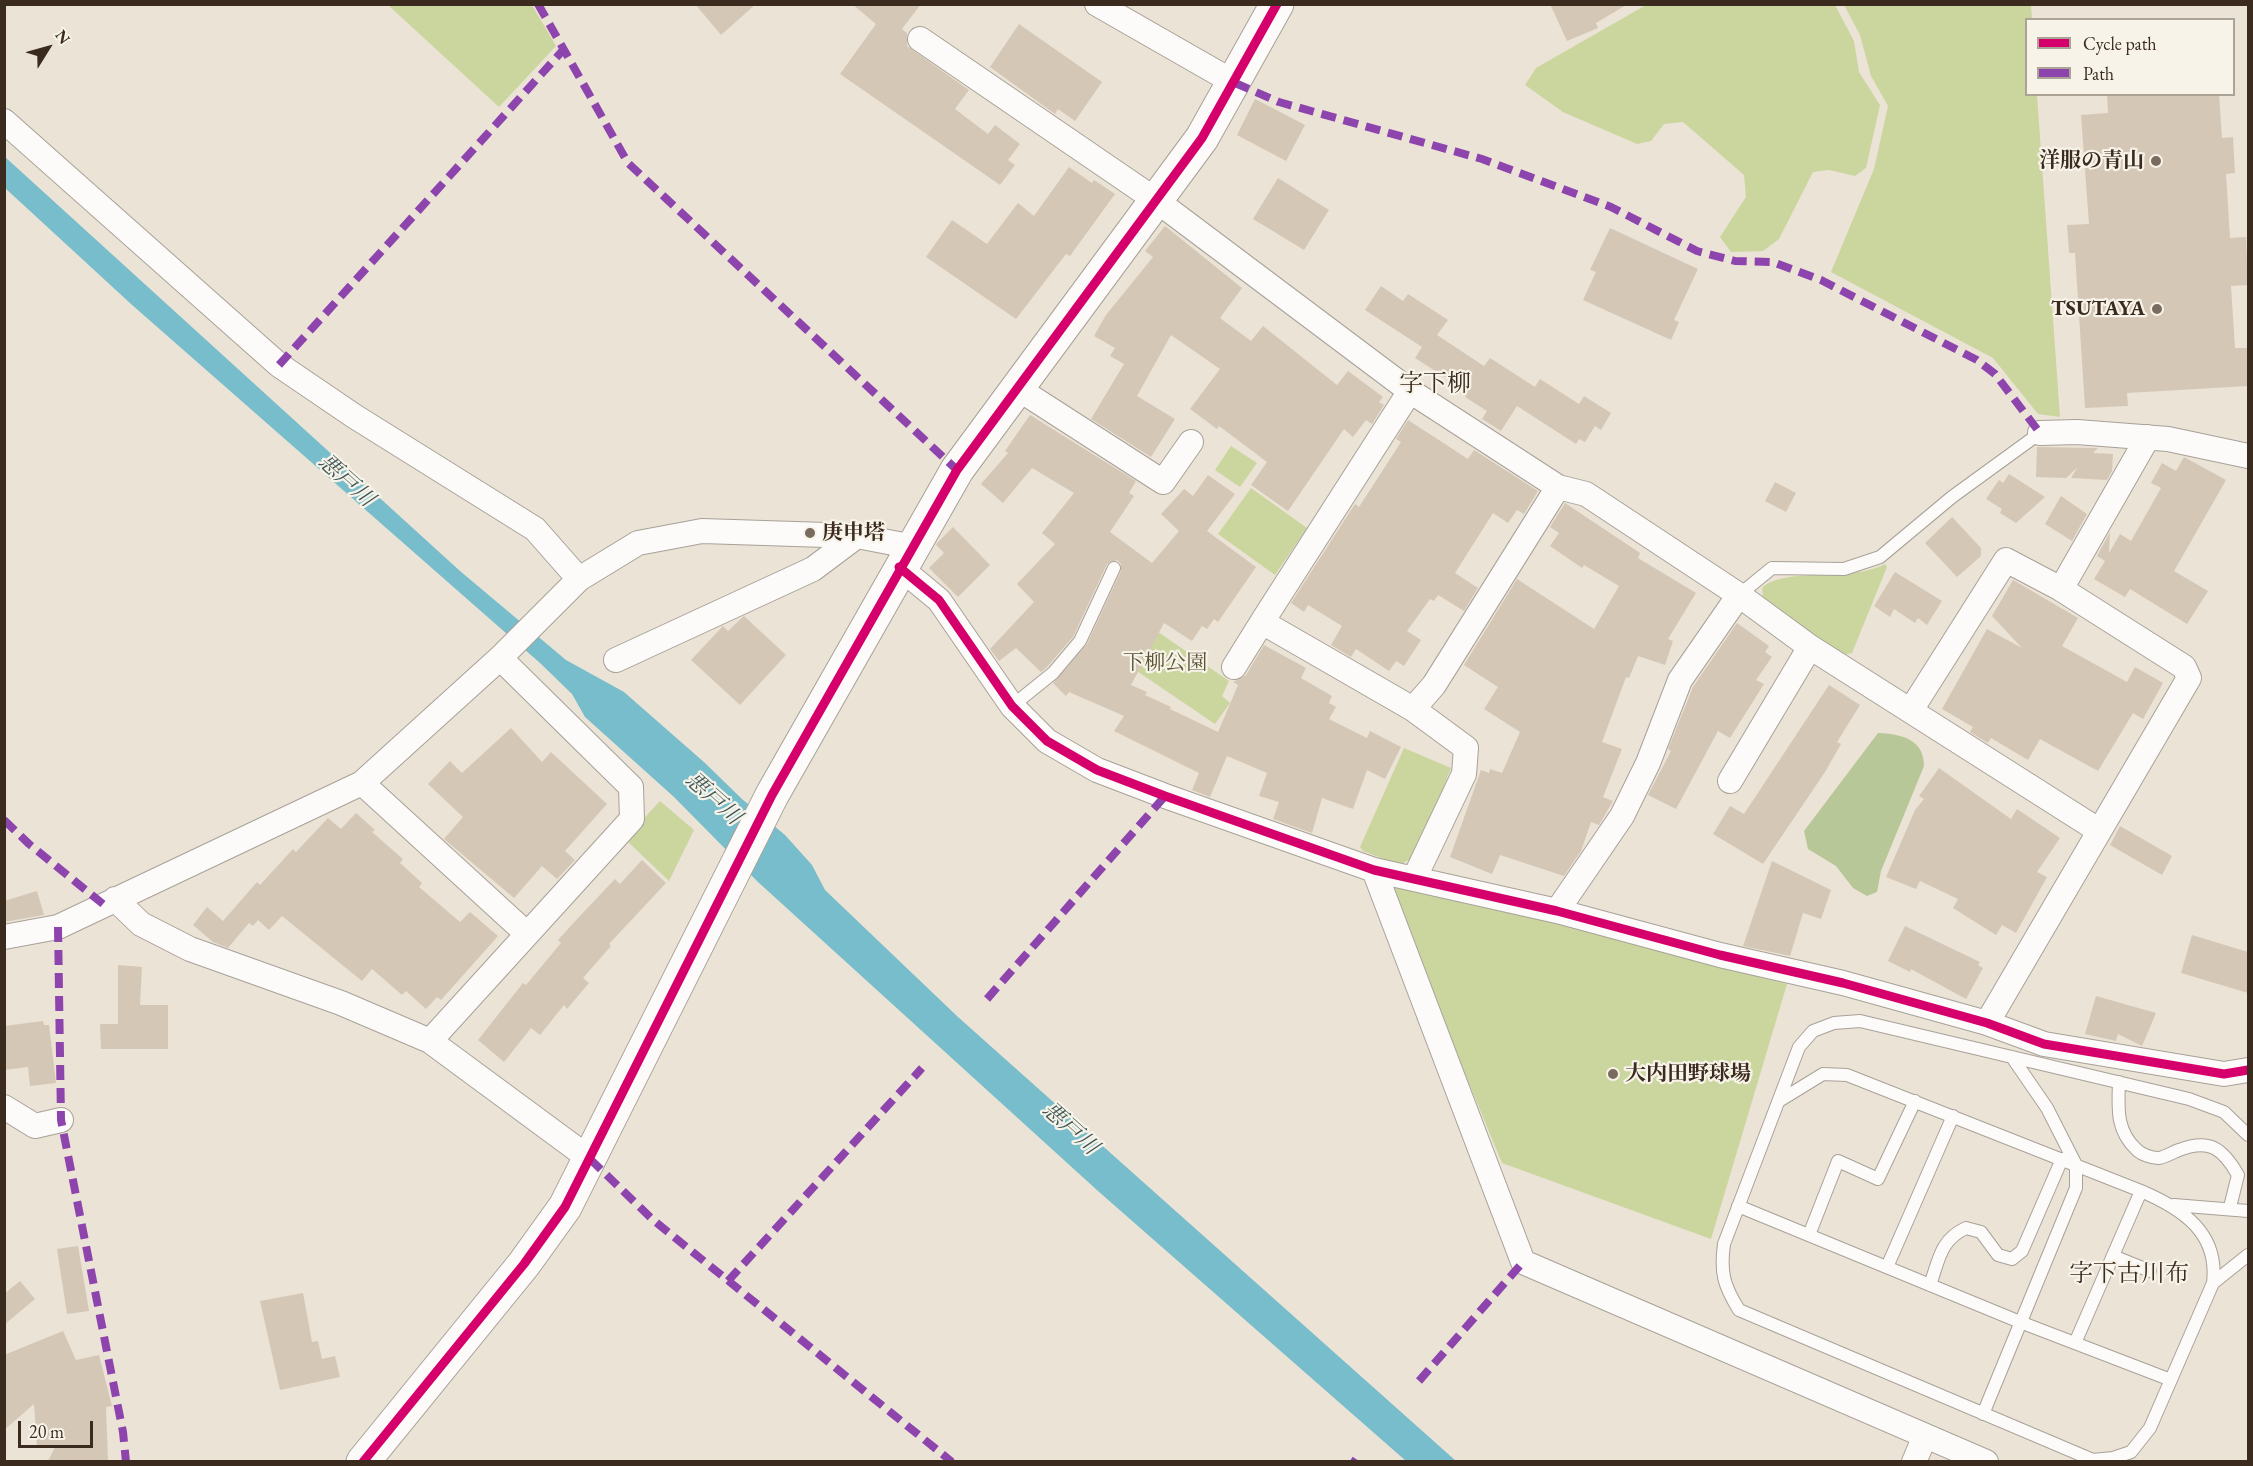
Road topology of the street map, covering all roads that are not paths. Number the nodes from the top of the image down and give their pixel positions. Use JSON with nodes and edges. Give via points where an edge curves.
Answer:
{"nodes":[{"id":1,"x":1097,"y":4,"type":"edge"},
{"id":2,"x":1277,"y":4,"type":"edge"},
{"id":3,"x":920,"y":39,"type":"dead end"},
{"id":4,"x":1235,"y":83,"type":"junction"},
{"id":5,"x":4,"y":122,"type":"edge"},
{"id":6,"x":1158,"y":201,"type":"junction"},
{"id":7,"x":1017,"y":387,"type":"junction"},
{"id":8,"x":1410,"y":391,"type":"junction"},
{"id":9,"x":2040,"y":433,"type":"joint"},
{"id":10,"x":2148,"y":437,"type":"junction"},
{"id":11,"x":1191,"y":442,"type":"dead end"},
{"id":12,"x":2248,"y":456,"type":"edge"},
{"id":13,"x":1558,"y":487,"type":"junction"},
{"id":14,"x":857,"y":536,"type":"junction"},
{"id":15,"x":907,"y":557,"type":"junction"},
{"id":16,"x":1114,"y":568,"type":"dead end"},
{"id":17,"x":579,"y":579,"type":"junction"},
{"id":18,"x":2061,"y":589,"type":"junction"},
{"id":19,"x":1739,"y":595,"type":"junction"},
{"id":20,"x":1262,"y":622,"type":"junction"},
{"id":21,"x":1810,"y":647,"type":"junction"},
{"id":22,"x":500,"y":657,"type":"junction"},
{"id":23,"x":616,"y":660,"type":"dead end"},
{"id":24,"x":1234,"y":667,"type":"dead end"},
{"id":25,"x":1012,"y":706,"type":"junction"},
{"id":26,"x":1413,"y":709,"type":"junction"},
{"id":27,"x":1911,"y":710,"type":"junction"},
{"id":28,"x":1730,"y":781,"type":"dead end"},
{"id":29,"x":362,"y":783,"type":"junction"},
{"id":30,"x":2098,"y":830,"type":"junction"},
{"id":31,"x":1374,"y":870,"type":"junction"},
{"id":32,"x":1415,"y":877,"type":"junction"},
{"id":33,"x":115,"y":899,"type":"junction"},
{"id":34,"x":1557,"y":911,"type":"junction"},
{"id":35,"x":526,"y":933,"type":"junction"},
{"id":36,"x":4,"y":937,"type":"edge"},
{"id":37,"x":1987,"y":1023,"type":"junction"},
{"id":38,"x":430,"y":1041,"type":"junction"},
{"id":39,"x":2012,"y":1057,"type":"junction"},
{"id":40,"x":2248,"y":1070,"type":"edge"},
{"id":41,"x":2119,"y":1082,"type":"junction"},
{"id":42,"x":1779,"y":1101,"type":"junction"},
{"id":43,"x":1915,"y":1101,"type":"junction"},
{"id":44,"x":4,"y":1107,"type":"edge"},
{"id":45,"x":1953,"y":1116,"type":"junction"},
{"id":46,"x":61,"y":1120,"type":"dead end"},
{"id":47,"x":2248,"y":1135,"type":"edge"},
{"id":48,"x":590,"y":1159,"type":"junction"},
{"id":49,"x":2062,"y":1159,"type":"junction"},
{"id":50,"x":2076,"y":1165,"type":"junction"},
{"id":51,"x":2141,"y":1191,"type":"junction"},
{"id":52,"x":2174,"y":1205,"type":"junction"},
{"id":53,"x":1738,"y":1206,"type":"junction"},
{"id":54,"x":2230,"y":1207,"type":"junction"},
{"id":55,"x":2248,"y":1210,"type":"edge"},
{"id":56,"x":1809,"y":1235,"type":"junction"},
{"id":57,"x":2248,"y":1255,"type":"edge"},
{"id":58,"x":2113,"y":1256,"type":"junction"},
{"id":59,"x":1887,"y":1268,"type":"junction"},
{"id":60,"x":2150,"y":1271,"type":"dead end"},
{"id":61,"x":2213,"y":1283,"type":"junction"},
{"id":62,"x":1930,"y":1285,"type":"junction"},
{"id":63,"x":2020,"y":1322,"type":"junction"},
{"id":64,"x":2075,"y":1343,"type":"junction"},
{"id":65,"x":2171,"y":1380,"type":"junction"},
{"id":66,"x":1983,"y":1414,"type":"junction"},
{"id":67,"x":1925,"y":1436,"type":"junction"},
{"id":68,"x":2124,"y":1458,"type":"edge"},
{"id":69,"x":363,"y":1461,"type":"edge"},
{"id":70,"x":1914,"y":1461,"type":"edge"},
{"id":71,"x":1986,"y":1461,"type":"edge"}],
"edges":[{"from":1,"to":4,"type":"street"},
{"from":2,"to":4,"type":"street"},
{"from":3,"to":6,"type":"street"},
{"from":4,"to":6,"type":"street"},
{"from":5,"to":17,"type":"street","via":[[279,365],[535,529]]},
{"from":6,"to":7,"type":"street"},
{"from":6,"to":8,"type":"street"},
{"from":7,"to":11,"type":"street","via":[[1162,482]]},
{"from":7,"to":15,"type":"street","via":[[957,470]]},
{"from":8,"to":13,"type":"street"},
{"from":8,"to":20,"type":"street"},
{"from":9,"to":10,"type":"street"},
{"from":9,"to":19,"type":"lane","via":[[1952,497],[1880,557],[1844,569],[1772,568]]},
{"from":10,"to":12,"type":"street"},
{"from":10,"to":18,"type":"street"},
{"from":13,"to":19,"type":"street","via":[[1586,494]]},
{"from":13,"to":26,"type":"street","via":[[1434,685]]},
{"from":14,"to":15,"type":"street"},
{"from":14,"to":17,"type":"street","via":[[702,531],[638,543]]},
{"from":14,"to":23,"type":"street","via":[[813,569]]},
{"from":15,"to":25,"type":"street"},
{"from":15,"to":48,"type":"street","via":[[772,795]]},
{"from":16,"to":25,"type":"lane","via":[[1080,641],[1053,674]]},
{"from":17,"to":22,"type":"street"},
{"from":18,"to":27,"type":"street","via":[[2006,560]]},
{"from":18,"to":30,"type":"street","via":[[2184,667],[2189,678]]},
{"from":19,"to":21,"type":"street"},
{"from":19,"to":34,"type":"street","via":[[1680,680],[1648,763],[1622,816]]},
{"from":20,"to":24,"type":"street"},
{"from":20,"to":26,"type":"street"},
{"from":21,"to":27,"type":"street"},
{"from":21,"to":28,"type":"street"},
{"from":22,"to":29,"type":"street"},
{"from":22,"to":35,"type":"street","via":[[631,787],[632,819]]},
{"from":25,"to":31,"type":"street","via":[[1047,741],[1097,770]]},
{"from":26,"to":32,"type":"street","via":[[1466,748],[1464,774]]},
{"from":27,"to":30,"type":"street"},
{"from":29,"to":33,"type":"street"},
{"from":29,"to":35,"type":"street"},
{"from":30,"to":37,"type":"street"},
{"from":31,"to":32,"type":"street"},
{"from":31,"to":67,"type":"street","via":[[1523,1262]]},
{"from":32,"to":34,"type":"street"},
{"from":33,"to":36,"type":"street","via":[[58,927]]},
{"from":33,"to":38,"type":"street","via":[[141,924],[190,949]]},
{"from":34,"to":37,"type":"street"},
{"from":35,"to":38,"type":"street"},
{"from":37,"to":40,"type":"street","via":[[2043,1044],[2224,1074]]},
{"from":38,"to":48,"type":"street"},
{"from":39,"to":41,"type":"lane"},
{"from":39,"to":42,"type":"lane","via":[[1860,1021],[1834,1023],[1813,1031],[1799,1047]]},
{"from":39,"to":50,"type":"lane","via":[[2047,1108]]},
{"from":41,"to":47,"type":"lane","via":[[2189,1098],[2224,1112]]},
{"from":41,"to":54,"type":"lane","via":[[2118,1117],[2125,1139],[2141,1153],[2158,1158],[2192,1145],[2212,1146],[2227,1156],[2238,1175]]},
{"from":42,"to":43,"type":"lane","via":[[1823,1074],[1847,1075]]},
{"from":42,"to":53,"type":"lane"},
{"from":43,"to":45,"type":"lane"},
{"from":43,"to":56,"type":"lane","via":[[1878,1179],[1838,1161]]},
{"from":44,"to":46,"type":"street","via":[[35,1125]]},
{"from":45,"to":49,"type":"lane"},
{"from":45,"to":59,"type":"lane"},
{"from":48,"to":69,"type":"street","via":[[565,1207],[524,1264]]},
{"from":49,"to":50,"type":"lane"},
{"from":49,"to":62,"type":"lane","via":[[2022,1251],[2012,1258],[1998,1255],[1981,1232],[1966,1228],[1945,1243]]},
{"from":50,"to":51,"type":"lane"},
{"from":50,"to":63,"type":"lane","via":[[2076,1188]]},
{"from":51,"to":52,"type":"lane"},
{"from":51,"to":58,"type":"lane"},
{"from":52,"to":54,"type":"lane"},
{"from":52,"to":61,"type":"lane","via":[[2210,1245],[2215,1264]]},
{"from":53,"to":56,"type":"lane"},
{"from":53,"to":66,"type":"lane","via":[[1724,1244],[1721,1267],[1728,1292],[1739,1310]]},
{"from":54,"to":55,"type":"lane"},
{"from":56,"to":59,"type":"lane"},
{"from":57,"to":61,"type":"lane"},
{"from":58,"to":60,"type":"lane"},
{"from":58,"to":64,"type":"lane"},
{"from":59,"to":62,"type":"lane"},
{"from":61,"to":65,"type":"lane"},
{"from":62,"to":63,"type":"lane"},
{"from":63,"to":64,"type":"lane"},
{"from":63,"to":66,"type":"lane"},
{"from":64,"to":65,"type":"lane"},
{"from":65,"to":68,"type":"lane","via":[[2150,1428]]},
{"from":66,"to":68,"type":"lane","via":[[2093,1460]]},
{"from":67,"to":70,"type":"street"},
{"from":67,"to":71,"type":"street"}]}
